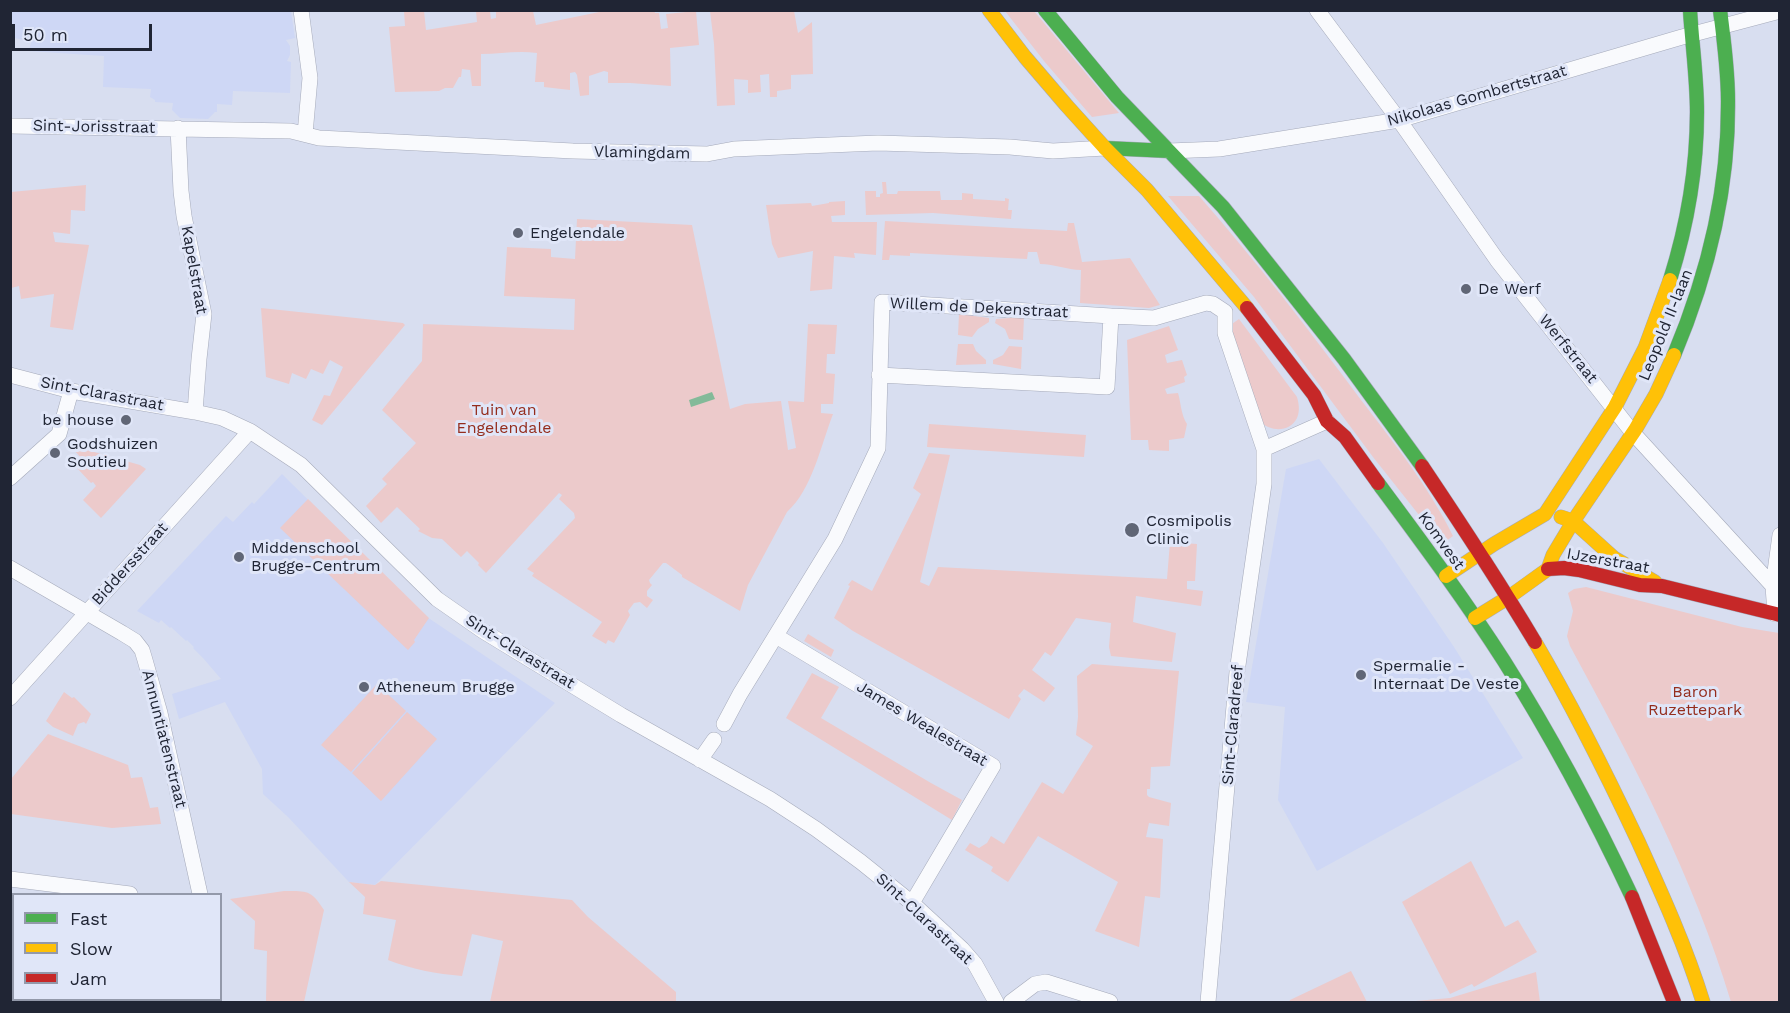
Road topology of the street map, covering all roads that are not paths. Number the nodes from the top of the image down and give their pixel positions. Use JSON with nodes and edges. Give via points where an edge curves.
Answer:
{"nodes":[{"id":1,"x":301,"y":10,"type":"edge"},
{"id":2,"x":989,"y":10,"type":"edge"},
{"id":3,"x":1045,"y":10,"type":"edge"},
{"id":4,"x":1317,"y":10,"type":"edge"},
{"id":5,"x":1690,"y":10,"type":"edge"},
{"id":6,"x":1720,"y":10,"type":"edge"},
{"id":7,"x":1779,"y":11,"type":"edge"},
{"id":8,"x":1722,"y":26,"type":"junction"},
{"id":9,"x":1693,"y":34,"type":"junction"},
{"id":10,"x":1399,"y":120,"type":"junction"},
{"id":11,"x":10,"y":126,"type":"edge"},
{"id":12,"x":178,"y":128,"type":"junction"},
{"id":13,"x":305,"y":134,"type":"junction"},
{"id":14,"x":1105,"y":148,"type":"junction"},
{"id":15,"x":1169,"y":151,"type":"junction"},
{"id":16,"x":1692,"y":186,"type":"junction"},
{"id":17,"x":1723,"y":191,"type":"junction"},
{"id":18,"x":1246,"y":307,"type":"junction"},
{"id":19,"x":1225,"y":312,"type":"junction"},
{"id":20,"x":1111,"y":316,"type":"junction"},
{"id":21,"x":10,"y":375,"type":"edge"},
{"id":22,"x":879,"y":375,"type":"junction"},
{"id":23,"x":71,"y":391,"type":"junction"},
{"id":24,"x":1615,"y":407,"type":"junction"},
{"id":25,"x":195,"y":412,"type":"junction"},
{"id":26,"x":1327,"y":421,"type":"junction"},
{"id":27,"x":250,"y":430,"type":"junction"},
{"id":28,"x":1633,"y":433,"type":"junction"},
{"id":29,"x":1264,"y":449,"type":"junction"},
{"id":30,"x":10,"y":478,"type":"edge"},
{"id":31,"x":1545,"y":514,"type":"junction"},
{"id":32,"x":1573,"y":521,"type":"junction"},
{"id":33,"x":1779,"y":535,"type":"edge"},
{"id":34,"x":1480,"y":553,"type":"junction"},
{"id":35,"x":10,"y":568,"type":"edge"},
{"id":36,"x":1548,"y":569,"type":"junction"},
{"id":37,"x":1446,"y":576,"type":"junction"},
{"id":38,"x":1773,"y":585,"type":"junction"},
{"id":39,"x":1662,"y":586,"type":"junction"},
{"id":40,"x":1509,"y":597,"type":"junction"},
{"id":41,"x":87,"y":612,"type":"junction"},
{"id":42,"x":1777,"y":614,"type":"edge"},
{"id":43,"x":1475,"y":618,"type":"junction"},
{"id":44,"x":776,"y":636,"type":"junction"},
{"id":45,"x":10,"y":698,"type":"edge"},
{"id":46,"x":724,"y":724,"type":"dead end"},
{"id":47,"x":714,"y":740,"type":"dead end"},
{"id":48,"x":700,"y":760,"type":"junction"},
{"id":49,"x":10,"y":879,"type":"edge"},
{"id":50,"x":122,"y":893,"type":"edge"},
{"id":51,"x":200,"y":893,"type":"edge"},
{"id":52,"x":912,"y":903,"type":"junction"},
{"id":53,"x":996,"y":1002,"type":"edge"},
{"id":54,"x":1011,"y":1002,"type":"edge"},
{"id":55,"x":1110,"y":1002,"type":"edge"},
{"id":56,"x":1208,"y":1002,"type":"edge"},
{"id":57,"x":1674,"y":1002,"type":"edge"},
{"id":58,"x":1704,"y":1002,"type":"edge"}],
"edges":[{"from":1,"to":13,"type":"street","via":[[310,78]]},
{"from":2,"to":14,"type":"main road","name":"Komvest"},
{"from":3,"to":15,"type":"main road","name":"Komvest"},
{"from":4,"to":10,"type":"street","name":"Werfstraat"},
{"from":5,"to":9,"type":"main road","name":"Leopold II-laan"},
{"from":6,"to":8,"type":"main road","name":"Leopold II-laan"},
{"from":7,"to":8,"type":"street","name":"Nikolaas Gombertstraat"},
{"from":8,"to":9,"type":"street","name":"Nikolaas Gombertstraat"},
{"from":8,"to":17,"type":"main road","name":"Leopold II-laan","via":[[1728,114]]},
{"from":9,"to":10,"type":"street","name":"Nikolaas Gombertstraat"},
{"from":9,"to":16,"type":"main road","name":"Leopold II-laan","via":[[1697,111]]},
{"from":10,"to":15,"type":"street","name":"Nikolaas Gombertstraat","via":[[1211,150]]},
{"from":10,"to":24,"type":"street","name":"Werfstraat","via":[[1497,260]]},
{"from":11,"to":12,"type":"street","name":"Sint-Jorisstraat"},
{"from":12,"to":13,"type":"street","name":"Vlamingdam"},
{"from":12,"to":25,"type":"street","name":"Kapelstraat","via":[[184,216],[204,314]]},
{"from":13,"to":14,"type":"street","name":"Vlamingdam","via":[[452,145],[706,154],[734,149],[878,143],[1053,151]]},
{"from":14,"to":15,"type":"main road"},
{"from":14,"to":18,"type":"main road","name":"Komvest","via":[[1148,190]]},
{"from":15,"to":34,"type":"main road","name":"Komvest","via":[[1214,196],[1281,278],[1453,510]]},
{"from":16,"to":17,"type":"main road"},
{"from":16,"to":24,"type":"main road","name":"Leopold II-laan","via":[[1664,299]]},
{"from":17,"to":28,"type":"main road","name":"Leopold II-laan","via":[[1698,297],[1670,366]]},
{"from":18,"to":19,"type":"street","name":"Willem de Dekenstraat"},
{"from":18,"to":26,"type":"main road","name":"Komvest","via":[[1314,395]]},
{"from":19,"to":20,"type":"street","name":"Willem de Dekenstraat","via":[[1206,303],[1155,318]]},
{"from":19,"to":29,"type":"street","name":"Sint-Claradreef","via":[[1225,333]]},
{"from":20,"to":22,"type":"street","via":[[1107,387]]},
{"from":20,"to":22,"type":"street","name":"Willem de Dekenstraat","via":[[882,302]]},
{"from":21,"to":23,"type":"street","name":"Sint-Clarastraat"},
{"from":22,"to":44,"type":"street","name":"Willem de Dekenstraat","via":[[878,448],[835,539]]},
{"from":23,"to":25,"type":"street","name":"Sint-Clarastraat"},
{"from":23,"to":30,"type":"street","via":[[59,434]]},
{"from":24,"to":28,"type":"street","name":"Werfstraat"},
{"from":24,"to":31,"type":"main road","name":"Leopold II-laan"},
{"from":25,"to":27,"type":"street","name":"Sint-Clarastraat"},
{"from":26,"to":29,"type":"street"},
{"from":26,"to":37,"type":"main road","name":"Komvest","via":[[1345,437]]},
{"from":27,"to":41,"type":"street","name":"Biddersstraat"},
{"from":27,"to":48,"type":"street","name":"Sint-Clarastraat","via":[[301,465],[437,599],[483,631]]},
{"from":28,"to":32,"type":"main road","name":"Leopold II-laan"},
{"from":28,"to":38,"type":"street","name":"Werfstraat"},
{"from":29,"to":56,"type":"street","name":"Sint-Claradreef","via":[[1262,503],[1237,672]]},
{"from":31,"to":32,"type":"main road"},
{"from":31,"to":34,"type":"main road","name":"Leopold II-laan"},
{"from":32,"to":36,"type":"main road","name":"Leopold II-laan"},
{"from":32,"to":39,"type":"main road","name":"IJzerstraat","via":[[1614,558]]},
{"from":33,"to":38,"type":"street"},
{"from":34,"to":37,"type":"main road","name":"Leopold II-laan"},
{"from":34,"to":40,"type":"main road","name":"Komvest"},
{"from":35,"to":41,"type":"street","name":"Annuntiatenstraat"},
{"from":36,"to":39,"type":"main road","name":"IJzerstraat","via":[[1580,570],[1640,585]]},
{"from":36,"to":40,"type":"main road","name":"Leopold II-laan"},
{"from":37,"to":43,"type":"main road","name":"Komvest"},
{"from":38,"to":42,"type":"street"},
{"from":39,"to":42,"type":"main road","name":"IJzerstraat"},
{"from":40,"to":43,"type":"main road","name":"Leopold II-laan"},
{"from":40,"to":58,"type":"main road","name":"Komvest","via":[[1585,732],[1629,821]]},
{"from":41,"to":45,"type":"street","name":"Biddersstraat"},
{"from":41,"to":51,"type":"street","name":"Annuntiatenstraat","via":[[135,641],[142,650]]},
{"from":43,"to":57,"type":"main road","name":"Komvest","via":[[1541,721],[1620,869]]},
{"from":44,"to":46,"type":"street"},
{"from":44,"to":52,"type":"street","name":"James Wealestraat","via":[[993,766]]},
{"from":47,"to":48,"type":"street"},
{"from":48,"to":52,"type":"street","name":"Sint-Clarastraat","via":[[816,829]]},
{"from":49,"to":50,"type":"street"},
{"from":52,"to":53,"type":"street","name":"Sint-Clarastraat","via":[[975,964]]},
{"from":54,"to":55,"type":"street","via":[[1035,984],[1046,981]]}]}
